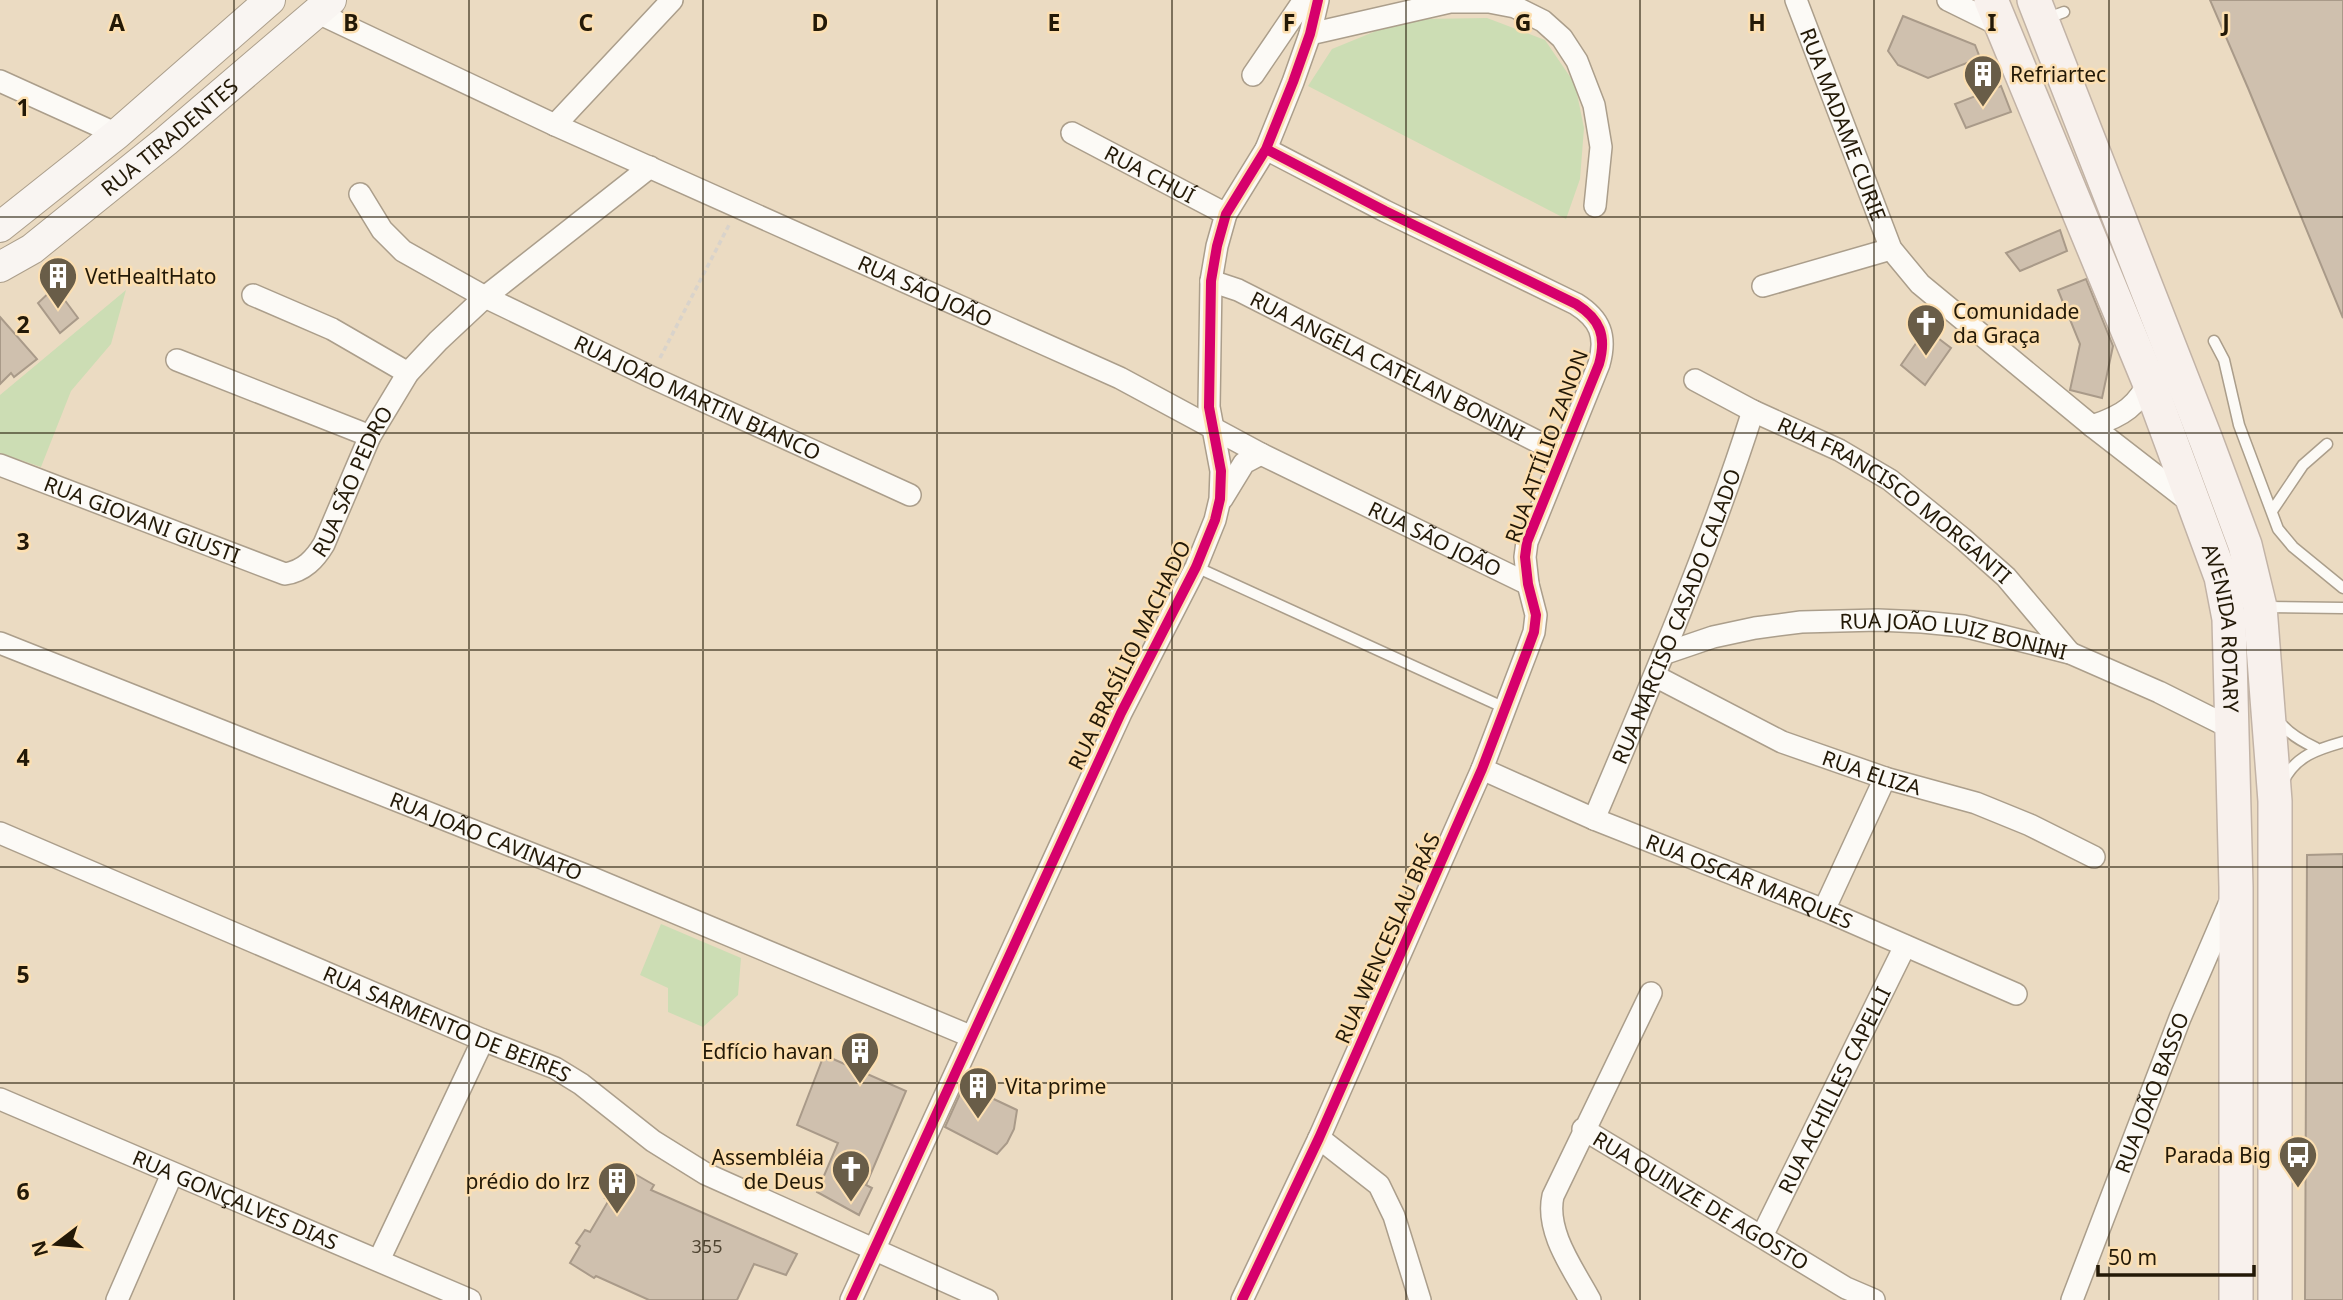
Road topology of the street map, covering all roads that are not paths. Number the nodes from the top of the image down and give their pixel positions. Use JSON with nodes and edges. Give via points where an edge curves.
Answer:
{"nodes":[{"id":1,"x":672,"y":0,"type":"edge"},
{"id":2,"x":1304,"y":0,"type":"edge"},
{"id":3,"x":1318,"y":0,"type":"edge"},
{"id":4,"x":1796,"y":0,"type":"edge"},
{"id":5,"x":1948,"y":0,"type":"edge"},
{"id":6,"x":258,"y":5,"type":"edge"},
{"id":7,"x":324,"y":6,"type":"edge"},
{"id":8,"x":2047,"y":10,"type":"edge"},
{"id":9,"x":1996,"y":13,"type":"edge"},
{"id":10,"x":1310,"y":34,"type":"junction"},
{"id":11,"x":1253,"y":75,"type":"dead end"},
{"id":12,"x":0,"y":80,"type":"edge"},
{"id":13,"x":555,"y":125,"type":"junction"},
{"id":14,"x":1072,"y":133,"type":"dead end"},
{"id":15,"x":117,"y":134,"type":"junction"},
{"id":16,"x":1266,"y":149,"type":"junction"},
{"id":17,"x":650,"y":167,"type":"junction"},
{"id":18,"x":360,"y":194,"type":"dead end"},
{"id":19,"x":1595,"y":206,"type":"dead end"},
{"id":20,"x":1226,"y":214,"type":"junction"},
{"id":21,"x":0,"y":227,"type":"edge"},
{"id":22,"x":1891,"y":249,"type":"junction"},
{"id":23,"x":0,"y":267,"type":"edge"},
{"id":24,"x":1211,"y":281,"type":"junction"},
{"id":25,"x":1763,"y":286,"type":"dead end"},
{"id":26,"x":253,"y":295,"type":"dead end"},
{"id":27,"x":485,"y":297,"type":"junction"},
{"id":28,"x":2168,"y":340,"type":"junction"},
{"id":29,"x":2214,"y":341,"type":"dead end"},
{"id":30,"x":177,"y":360,"type":"dead end"},
{"id":31,"x":408,"y":373,"type":"junction"},
{"id":32,"x":1695,"y":380,"type":"dead end"},
{"id":33,"x":2149,"y":383,"type":"junction"},
{"id":34,"x":1754,"y":411,"type":"junction"},
{"id":35,"x":2092,"y":426,"type":"junction"},
{"id":36,"x":1213,"y":428,"type":"junction"},
{"id":37,"x":370,"y":436,"type":"junction"},
{"id":38,"x":2327,"y":443,"type":"dead end"},
{"id":39,"x":1261,"y":454,"type":"junction"},
{"id":40,"x":1562,"y":454,"type":"junction"},
{"id":41,"x":0,"y":465,"type":"edge"},
{"id":42,"x":910,"y":495,"type":"dead end"},
{"id":43,"x":2195,"y":506,"type":"junction"},
{"id":44,"x":1217,"y":509,"type":"junction"},
{"id":45,"x":2272,"y":511,"type":"junction"},
{"id":46,"x":1196,"y":567,"type":"junction"},
{"id":47,"x":285,"y":574,"type":"joint"},
{"id":48,"x":1528,"y":584,"type":"junction"},
{"id":49,"x":2343,"y":588,"type":"edge"},
{"id":50,"x":2260,"y":607,"type":"junction"},
{"id":51,"x":2343,"y":608,"type":"edge"},
{"id":52,"x":0,"y":643,"type":"edge"},
{"id":53,"x":2070,"y":653,"type":"junction"},
{"id":54,"x":1663,"y":654,"type":"junction"},
{"id":55,"x":1655,"y":676,"type":"junction"},
{"id":56,"x":1505,"y":708,"type":"junction"},
{"id":57,"x":2269,"y":708,"type":"junction"},
{"id":58,"x":2231,"y":728,"type":"junction"},
{"id":59,"x":2343,"y":742,"type":"edge"},
{"id":60,"x":2316,"y":748,"type":"junction"},
{"id":61,"x":1482,"y":769,"type":"junction"},
{"id":62,"x":1885,"y":778,"type":"junction"},
{"id":63,"x":2275,"y":801,"type":"junction"},
{"id":64,"x":1594,"y":818,"type":"junction"},
{"id":65,"x":0,"y":833,"type":"edge"},
{"id":66,"x":2094,"y":857,"type":"dead end"},
{"id":67,"x":2236,"y":887,"type":"junction"},
{"id":68,"x":1824,"y":910,"type":"junction"},
{"id":69,"x":1905,"y":946,"type":"junction"},
{"id":70,"x":1651,"y":993,"type":"dead end"},
{"id":71,"x":2016,"y":994,"type":"dead end"},
{"id":72,"x":970,"y":1036,"type":"junction"},
{"id":73,"x":483,"y":1040,"type":"junction"},
{"id":74,"x":0,"y":1099,"type":"edge"},
{"id":75,"x":1583,"y":1129,"type":"junction"},
{"id":76,"x":1319,"y":1139,"type":"junction"},
{"id":77,"x":172,"y":1174,"type":"junction"},
{"id":78,"x":1762,"y":1236,"type":"junction"},
{"id":79,"x":875,"y":1249,"type":"junction"},
{"id":80,"x":379,"y":1260,"type":"junction"},
{"id":81,"x":117,"y":1300,"type":"edge"},
{"id":82,"x":470,"y":1300,"type":"edge"},
{"id":83,"x":850,"y":1300,"type":"edge"},
{"id":84,"x":987,"y":1300,"type":"edge"},
{"id":85,"x":1242,"y":1300,"type":"edge"},
{"id":86,"x":1420,"y":1300,"type":"edge"},
{"id":87,"x":1590,"y":1300,"type":"edge"},
{"id":88,"x":1874,"y":1300,"type":"edge"},
{"id":89,"x":2072,"y":1300,"type":"edge"},
{"id":90,"x":2236,"y":1300,"type":"edge"},
{"id":91,"x":2275,"y":1300,"type":"edge"}],
"edges":[{"from":1,"to":13,"type":"street"},
{"from":2,"to":11,"type":"street"},
{"from":3,"to":10,"type":"street","name":"RUA BRASÍLIO MACHADO"},
{"from":4,"to":22,"type":"street","name":"RUA MADAME CURIE"},
{"from":5,"to":9,"type":"street"},
{"from":6,"to":15,"type":"main road","name":"RUA TIRADENTES"},
{"from":7,"to":13,"type":"street","name":"RUA SÃO JOÃO"},
{"from":7,"to":23,"type":"main road","name":"RUA TIRADENTES","via":[[155,150],[32,249]]},
{"from":8,"to":28,"type":"main road","name":"AVENIDA ROTARY"},
{"from":9,"to":33,"type":"main road","name":"AVENIDA ROTARY"},
{"from":10,"to":16,"type":"street","name":"RUA BRASÍLIO MACHADO"},
{"from":10,"to":19,"type":"street","via":[[1450,2],[1514,7],[1543,21],[1577,61],[1594,105],[1601,147]]},
{"from":12,"to":15,"type":"street"},
{"from":13,"to":17,"type":"street","name":"RUA SÃO JOÃO"},
{"from":14,"to":20,"type":"street","name":"RUA CHUÍ"},
{"from":15,"to":21,"type":"main road","name":"RUA TIRADENTES"},
{"from":16,"to":20,"type":"street","name":"RUA BRASÍLIO MACHADO"},
{"from":16,"to":40,"type":"street","name":"RUA ATTÍLIO ZANON","via":[[1588,311],[1603,339],[1602,352]]},
{"from":17,"to":27,"type":"street","name":"RUA SÃO PEDRO"},
{"from":17,"to":36,"type":"street","name":"RUA SÃO JOÃO","via":[[1120,378]]},
{"from":18,"to":27,"type":"street","via":[[382,230],[403,251]]},
{"from":20,"to":24,"type":"street","name":"RUA BRASÍLIO MACHADO"},
{"from":22,"to":25,"type":"street","name":"RUA MADAME CURIE"},
{"from":22,"to":35,"type":"street","name":"RUA MADAME CURIE","via":[[1920,284]]},
{"from":24,"to":36,"type":"street","name":"RUA BRASÍLIO MACHADO","via":[[1209,407]]},
{"from":24,"to":40,"type":"street","name":"RUA ANGELA CATELAN BONINI","via":[[1238,290]]},
{"from":26,"to":31,"type":"street","via":[[332,329]]},
{"from":27,"to":31,"type":"street","name":"RUA SÃO PEDRO"},
{"from":27,"to":42,"type":"street","name":"RUA JOÃO MARTIN BIANCO"},
{"from":28,"to":33,"type":"street"},
{"from":28,"to":50,"type":"main road","name":"AVENIDA ROTARY","via":[[2245,545]]},
{"from":29,"to":45,"type":"lane"},
{"from":30,"to":37,"type":"street"},
{"from":31,"to":37,"type":"street","name":"RUA SÃO PEDRO"},
{"from":32,"to":34,"type":"street","name":"RUA FRANCISCO MORGANTI"},
{"from":33,"to":35,"type":"street","via":[[2122,415]]},
{"from":33,"to":43,"type":"main road","name":"AVENIDA ROTARY"},
{"from":34,"to":53,"type":"street","name":"RUA FRANCISCO MORGANTI","via":[[1839,450],[1890,481],[2006,578]]},
{"from":34,"to":54,"type":"street","name":"RUA NARCISO CASADO CALADO"},
{"from":35,"to":43,"type":"street","name":"RUA MADAME CURIE"},
{"from":36,"to":39,"type":"street","name":"RUA SÃO JOÃO"},
{"from":36,"to":44,"type":"street","name":"RUA BRASÍLIO MACHADO","via":[[1221,471]]},
{"from":37,"to":47,"type":"street","name":"RUA SÃO PEDRO","via":[[317,556],[296,572]]},
{"from":38,"to":45,"type":"lane","via":[[2303,465]]},
{"from":39,"to":44,"type":"street","name":"RUA BRASÍLIO MACHADO","via":[[1244,463]]},
{"from":39,"to":48,"type":"street","name":"RUA SÃO JOÃO"},
{"from":40,"to":48,"type":"street","name":"RUA ATTÍLIO ZANON","via":[[1527,542]]},
{"from":41,"to":47,"type":"street","name":"RUA GIOVANI GIUSTI"},
{"from":43,"to":58,"type":"main road","name":"AVENIDA ROTARY","via":[[2221,577],[2230,619]]},
{"from":44,"to":46,"type":"street","name":"RUA BRASÍLIO MACHADO"},
{"from":45,"to":49,"type":"lane","via":[[2293,547]]},
{"from":46,"to":56,"type":"lane"},
{"from":46,"to":72,"type":"street","name":"RUA BRASÍLIO MACHADO","via":[[1121,713]]},
{"from":48,"to":56,"type":"street","name":"RUA WENCESLAU BRÁS","via":[[1536,615],[1534,632]]},
{"from":50,"to":51,"type":"lane"},
{"from":50,"to":57,"type":"main road","name":"AVENIDA ROTARY"},
{"from":52,"to":72,"type":"street","name":"RUA JOÃO CAVINATO","via":[[585,875]]},
{"from":53,"to":54,"type":"street","name":"RUA JOÃO LUIZ BONINI","via":[[1963,626],[1878,620],[1755,628]]},
{"from":53,"to":58,"type":"street","name":"RUA JOÃO LUIZ BONINI"},
{"from":54,"to":55,"type":"street","name":"RUA NARCISO CASADO CALADO"},
{"from":55,"to":62,"type":"street","name":"RUA ELIZA","via":[[1782,742]]},
{"from":55,"to":64,"type":"street","name":"RUA NARCISO CASADO CALADO"},
{"from":56,"to":61,"type":"street","name":"RUA WENCESLAU BRÁS"},
{"from":57,"to":60,"type":"lane","via":[[2283,727]]},
{"from":57,"to":63,"type":"main road","name":"AVENIDA ROTARY"},
{"from":58,"to":67,"type":"main road","name":"AVENIDA ROTARY"},
{"from":59,"to":60,"type":"lane"},
{"from":60,"to":63,"type":"lane","via":[[2290,770]]},
{"from":61,"to":64,"type":"street","name":"RUA OSCAR MARQUES"},
{"from":61,"to":76,"type":"street","name":"RUA WENCESLAU BRÁS"},
{"from":62,"to":66,"type":"street","name":"RUA ELIZA","via":[[1976,803]]},
{"from":62,"to":68,"type":"street"},
{"from":63,"to":91,"type":"main road","name":"AVENIDA ROTARY"},
{"from":64,"to":68,"type":"street","name":"RUA OSCAR MARQUES"},
{"from":65,"to":73,"type":"street","name":"RUA SARMENTO DE BEIRES"},
{"from":67,"to":89,"type":"street","name":"RUA JOÃO BASSO","via":[[2180,1018]]},
{"from":67,"to":90,"type":"main road","name":"AVENIDA ROTARY"},
{"from":68,"to":69,"type":"street","name":"RUA OSCAR MARQUES"},
{"from":69,"to":71,"type":"street","name":"RUA OSCAR MARQUES"},
{"from":69,"to":78,"type":"street","name":"RUA ACHILLES CAPELLI"},
{"from":70,"to":75,"type":"street"},
{"from":72,"to":79,"type":"street","name":"RUA BRASÍLIO MACHADO"},
{"from":73,"to":79,"type":"street","name":"RUA SARMENTO DE BEIRES","via":[[555,1068],[706,1174]]},
{"from":73,"to":80,"type":"street"},
{"from":74,"to":77,"type":"street","name":"RUA GONÇALVES DIAS"},
{"from":75,"to":78,"type":"street","name":"RUA QUINZE DE AGOSTO"},
{"from":75,"to":87,"type":"street","name":"RUA QUINZE DE AGOSTO","via":[[1551,1205],[1563,1249]]},
{"from":76,"to":85,"type":"street","name":"RUA WENCESLAU BRÁS"},
{"from":76,"to":86,"type":"street","via":[[1364,1172],[1385,1196]]},
{"from":77,"to":80,"type":"street","name":"RUA GONÇALVES DIAS"},
{"from":77,"to":81,"type":"street"},
{"from":78,"to":88,"type":"street","name":"RUA QUINZE DE AGOSTO"},
{"from":79,"to":83,"type":"street","name":"RUA BRASÍLIO MACHADO"},
{"from":79,"to":84,"type":"street","name":"RUA SARMENTO DE BEIRES"},
{"from":80,"to":82,"type":"street","name":"RUA GONÇALVES DIAS"}]}
